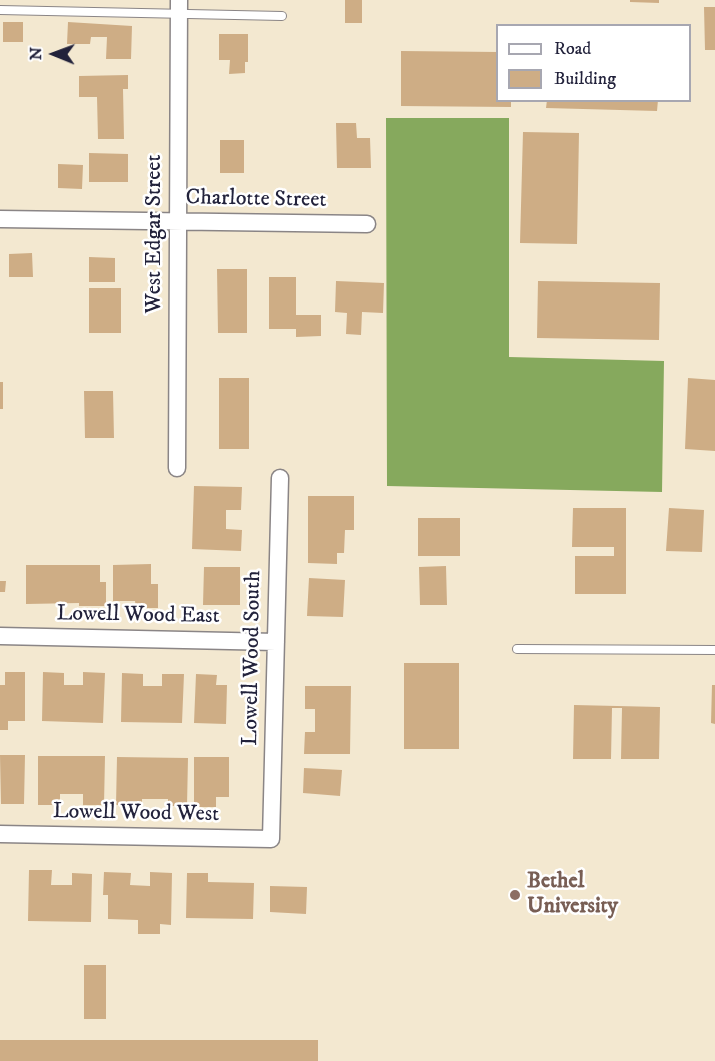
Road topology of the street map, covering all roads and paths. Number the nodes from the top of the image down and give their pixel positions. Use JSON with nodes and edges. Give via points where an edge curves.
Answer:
{"nodes":[{"id":1,"x":179,"y":7,"type":"edge"},
{"id":2,"x":0,"y":10,"type":"edge"},
{"id":3,"x":282,"y":16,"type":"dead end"},
{"id":4,"x":0,"y":219,"type":"edge"},
{"id":5,"x":178,"y":221,"type":"junction"},
{"id":6,"x":367,"y":224,"type":"dead end"},
{"id":7,"x":177,"y":468,"type":"dead end"},
{"id":8,"x":280,"y":478,"type":"dead end"},
{"id":9,"x":0,"y":636,"type":"edge"},
{"id":10,"x":276,"y":642,"type":"junction"},
{"id":11,"x":517,"y":649,"type":"dead end"},
{"id":12,"x":715,"y":650,"type":"edge"},
{"id":13,"x":0,"y":834,"type":"edge"},
{"id":14,"x":271,"y":839,"type":"joint"}],
"edges":[{"from":1,"to":2,"type":"lane"},
{"from":1,"to":3,"type":"lane"},
{"from":1,"to":5,"type":"street","name":"West Edgar Street"},
{"from":4,"to":5,"type":"street","name":"Charlotte Street"},
{"from":5,"to":6,"type":"street","name":"Charlotte Street"},
{"from":5,"to":7,"type":"street","name":"West Edgar Street"},
{"from":8,"to":10,"type":"street","name":"Lowell Wood South"},
{"from":9,"to":10,"type":"street","name":"Lowell Wood East"},
{"from":10,"to":14,"type":"street","name":"Lowell Wood South"},
{"from":11,"to":12,"type":"lane"},
{"from":13,"to":14,"type":"street","name":"Lowell Wood West"}]}
